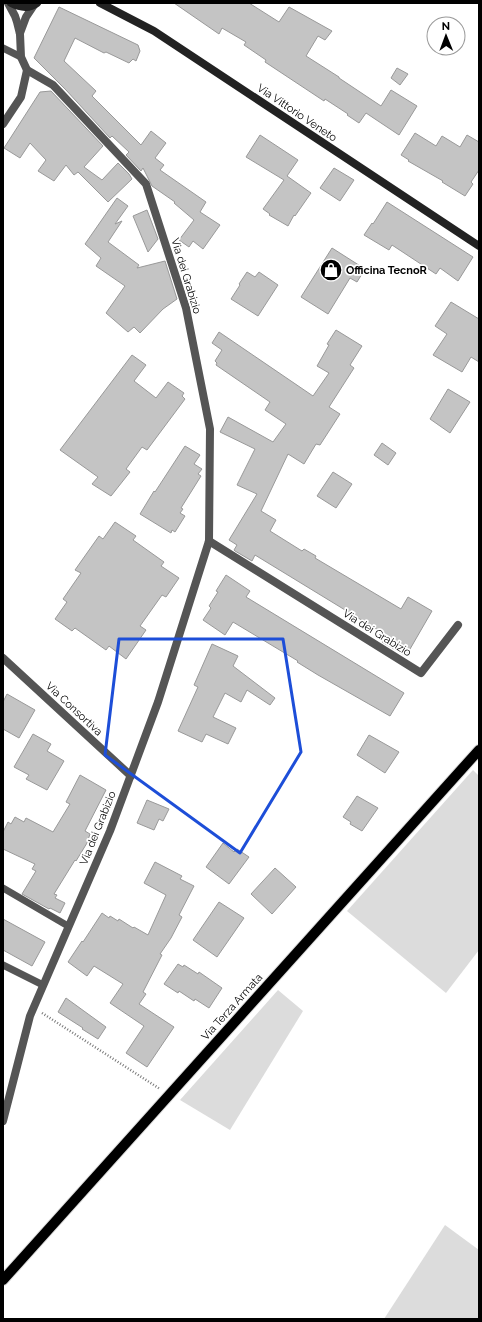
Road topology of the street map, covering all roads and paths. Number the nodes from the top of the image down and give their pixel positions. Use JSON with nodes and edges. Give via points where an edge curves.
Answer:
{"nodes":[{"id":1,"x":10,"y":3,"type":"edge"},
{"id":2,"x":100,"y":3,"type":"edge"},
{"id":3,"x":35,"y":4,"type":"edge"},
{"id":4,"x":20,"y":34,"type":"junction"},
{"id":5,"x":3,"y":48,"type":"edge"},
{"id":6,"x":21,"y":57,"type":"junction"},
{"id":7,"x":27,"y":70,"type":"junction"},
{"id":8,"x":3,"y":124,"type":"edge"},
{"id":9,"x":479,"y":246,"type":"edge"},
{"id":10,"x":209,"y":541,"type":"junction"},
{"id":11,"x":458,"y":625,"type":"dead end"},
{"id":12,"x":3,"y":658,"type":"edge"},
{"id":13,"x":479,"y":750,"type":"edge"},
{"id":14,"x":131,"y":776,"type":"junction"},
{"id":15,"x":3,"y":888,"type":"edge"},
{"id":16,"x":68,"y":926,"type":"junction"},
{"id":17,"x":3,"y":965,"type":"edge"},
{"id":18,"x":43,"y":985,"type":"junction"},
{"id":19,"x":33,"y":1008,"type":"junction"},
{"id":20,"x":169,"y":1095,"type":"junction"},
{"id":21,"x":3,"y":1121,"type":"edge"},
{"id":22,"x":3,"y":1280,"type":"edge"}],
"edges":[{"from":1,"to":3,"type":"main road","via":[[26,7]]},
{"from":1,"to":4,"type":"street"},
{"from":2,"to":9,"type":"main road","name":"Via Vittorio Veneto","via":[[154,31]]},
{"from":3,"to":4,"type":"street","via":[[26,17]]},
{"from":4,"to":6,"type":"street"},
{"from":5,"to":6,"type":"lane"},
{"from":6,"to":7,"type":"street"},
{"from":7,"to":8,"type":"street","via":[[21,97]]},
{"from":7,"to":10,"type":"street","name":"Via dei Grabizio","via":[[53,85],[146,184],[186,308],[210,429]]},
{"from":10,"to":11,"type":"street","name":"Via dei Grabizio","via":[[421,674]]},
{"from":10,"to":14,"type":"street","name":"Via dei Grabizio","via":[[158,702]]},
{"from":12,"to":14,"type":"street","name":"Via Consortiva"},
{"from":13,"to":20,"type":"main road","name":"Via Terza Armata"},
{"from":14,"to":16,"type":"street","name":"Via dei Grabizio"},
{"from":15,"to":16,"type":"lane"},
{"from":16,"to":18,"type":"street","name":"Via dei Grabizio"},
{"from":17,"to":18,"type":"lane"},
{"from":18,"to":19,"type":"street","name":"Via dei Grabizio"},
{"from":19,"to":20,"type":"path"},
{"from":19,"to":21,"type":"street","name":"Via dei Grabizio"},
{"from":20,"to":22,"type":"main road","name":"Via Terza Armata"}]}
